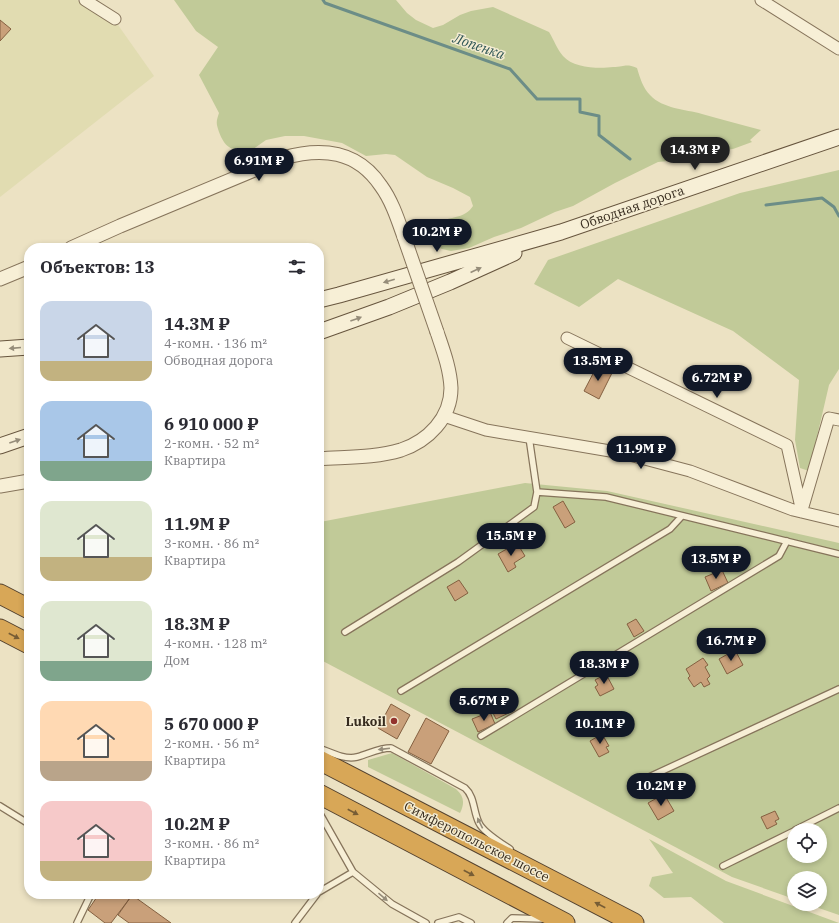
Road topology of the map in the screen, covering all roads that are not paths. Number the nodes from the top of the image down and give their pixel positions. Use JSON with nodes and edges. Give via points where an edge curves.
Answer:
{"nodes":[{"id":1,"x":85,"y":0,"type":"edge"},
{"id":2,"x":761,"y":0,"type":"edge"},
{"id":3,"x":115,"y":19,"type":"dead end"},
{"id":4,"x":839,"y":49,"type":"edge"},
{"id":5,"x":839,"y":137,"type":"edge"},
{"id":6,"x":561,"y":232,"type":"junction"},
{"id":7,"x":92,"y":243,"type":"edge"},
{"id":8,"x":24,"y":268,"type":"edge"},
{"id":9,"x":0,"y":279,"type":"edge"},
{"id":10,"x":324,"y":299,"type":"edge"},
{"id":11,"x":324,"y":330,"type":"edge"},
{"id":12,"x":567,"y":338,"type":"dead end"},
{"id":13,"x":24,"y":347,"type":"edge"},
{"id":14,"x":0,"y":349,"type":"edge"},
{"id":15,"x":444,"y":416,"type":"junction"},
{"id":16,"x":839,"y":420,"type":"edge"},
{"id":17,"x":529,"y":437,"type":"junction"},
{"id":18,"x":24,"y":438,"type":"edge"},
{"id":19,"x":0,"y":446,"type":"edge"},
{"id":20,"x":324,"y":459,"type":"edge"},
{"id":21,"x":24,"y":482,"type":"edge"},
{"id":22,"x":0,"y":486,"type":"edge"},
{"id":23,"x":537,"y":492,"type":"junction"},
{"id":24,"x":802,"y":512,"type":"junction"},
{"id":25,"x":682,"y":516,"type":"junction"},
{"id":26,"x":839,"y":521,"type":"edge"},
{"id":27,"x":787,"y":541,"type":"junction"},
{"id":28,"x":839,"y":554,"type":"edge"},
{"id":29,"x":0,"y":594,"type":"edge"},
{"id":30,"x":24,"y":606,"type":"edge"},
{"id":31,"x":0,"y":629,"type":"edge"},
{"id":32,"x":345,"y":632,"type":"dead end"},
{"id":33,"x":24,"y":641,"type":"edge"},
{"id":34,"x":839,"y":689,"type":"edge"},
{"id":35,"x":401,"y":691,"type":"dead end"},
{"id":36,"x":481,"y":736,"type":"dead end"},
{"id":37,"x":324,"y":750,"type":"edge"},
{"id":38,"x":324,"y":763,"type":"edge"},
{"id":39,"x":634,"y":784,"type":"dead end"},
{"id":40,"x":324,"y":797,"type":"edge"},
{"id":41,"x":0,"y":806,"type":"edge"},
{"id":42,"x":839,"y":808,"type":"edge"},
{"id":43,"x":24,"y":821,"type":"edge"},
{"id":44,"x":324,"y":821,"type":"edge"},
{"id":45,"x":809,"y":823,"type":"edge"},
{"id":46,"x":787,"y":834,"type":"edge"},
{"id":47,"x":513,"y":852,"type":"dead end"},
{"id":48,"x":518,"y":856,"type":"dead end"},
{"id":49,"x":723,"y":866,"type":"dead end"},
{"id":50,"x":353,"y":872,"type":"junction"},
{"id":51,"x":541,"y":874,"type":"junction"},
{"id":52,"x":324,"y":889,"type":"edge"},
{"id":53,"x":89,"y":899,"type":"edge"},
{"id":54,"x":313,"y":899,"type":"edge"},
{"id":55,"x":562,"y":922,"type":"edge"},
{"id":56,"x":77,"y":923,"type":"edge"},
{"id":57,"x":295,"y":923,"type":"edge"},
{"id":58,"x":426,"y":923,"type":"edge"},
{"id":59,"x":438,"y":923,"type":"edge"},
{"id":60,"x":471,"y":923,"type":"edge"},
{"id":61,"x":507,"y":923,"type":"edge"},
{"id":62,"x":634,"y":923,"type":"edge"}],
"edges":[{"from":1,"to":3,"type":"street"},
{"from":2,"to":4,"type":"street"},
{"from":5,"to":6,"type":"main road","name":"Обводная дорога"},
{"from":6,"to":10,"type":"main road","one_way":true},
{"from":11,"to":6,"type":"main road","one_way":true,"via":[[388,308]]},
{"from":7,"to":15,"type":"street","bridge":true,"via":[[283,158],[314,152],[341,155],[356,161],[381,186],[391,204],[437,332],[451,388]]},
{"from":8,"to":9,"type":"street"},
{"from":12,"to":24,"type":"street","via":[[787,445]]},
{"from":13,"to":14,"type":"main road","one_way":true},
{"from":15,"to":17,"type":"street","via":[[486,430]]},
{"from":15,"to":20,"type":"street","via":[[436,428],[423,439],[401,450]]},
{"from":16,"to":24,"type":"street","via":[[829,418]]},
{"from":17,"to":23,"type":"lane"},
{"from":17,"to":24,"type":"street","via":[[622,453],[690,471]]},
{"from":19,"to":18,"type":"main road","one_way":true},
{"from":21,"to":22,"type":"street"},
{"from":23,"to":25,"type":"lane","via":[[606,497]]},
{"from":23,"to":32,"type":"lane","via":[[534,507],[458,562]]},
{"from":24,"to":26,"type":"street"},
{"from":25,"to":27,"type":"lane"},
{"from":25,"to":35,"type":"lane","via":[[670,529]]},
{"from":27,"to":28,"type":"lane"},
{"from":27,"to":36,"type":"lane","via":[[778,556]]},
{"from":29,"to":30,"type":"highway"},
{"from":31,"to":33,"type":"highway","one_way":true},
{"from":34,"to":39,"type":"lane"},
{"from":47,"to":37,"type":"lane","one_way":true,"via":[[483,829],[471,795],[465,788],[391,748],[382,748],[350,758]]},
{"from":38,"to":51,"type":"highway","name":"Симферопольское шоссе"},
{"from":40,"to":55,"type":"highway","one_way":true},
{"from":41,"to":43,"type":"lane"},
{"from":42,"to":45,"type":"lane"},
{"from":44,"to":50,"type":"lane"},
{"from":46,"to":49,"type":"lane"},
{"from":48,"to":51,"type":"lane"},
{"from":50,"to":52,"type":"lane"},
{"from":50,"to":58,"type":"lane","one_way":true,"via":[[392,904]]},
{"from":62,"to":51,"type":"highway","name":"Симферопольское шоссе","one_way":true},
{"from":53,"to":56,"type":"lane"},
{"from":54,"to":57,"type":"lane"},
{"from":55,"to":61,"type":"lane","via":[[512,918]]},
{"from":59,"to":60,"type":"lane","via":[[460,917]]}]}
